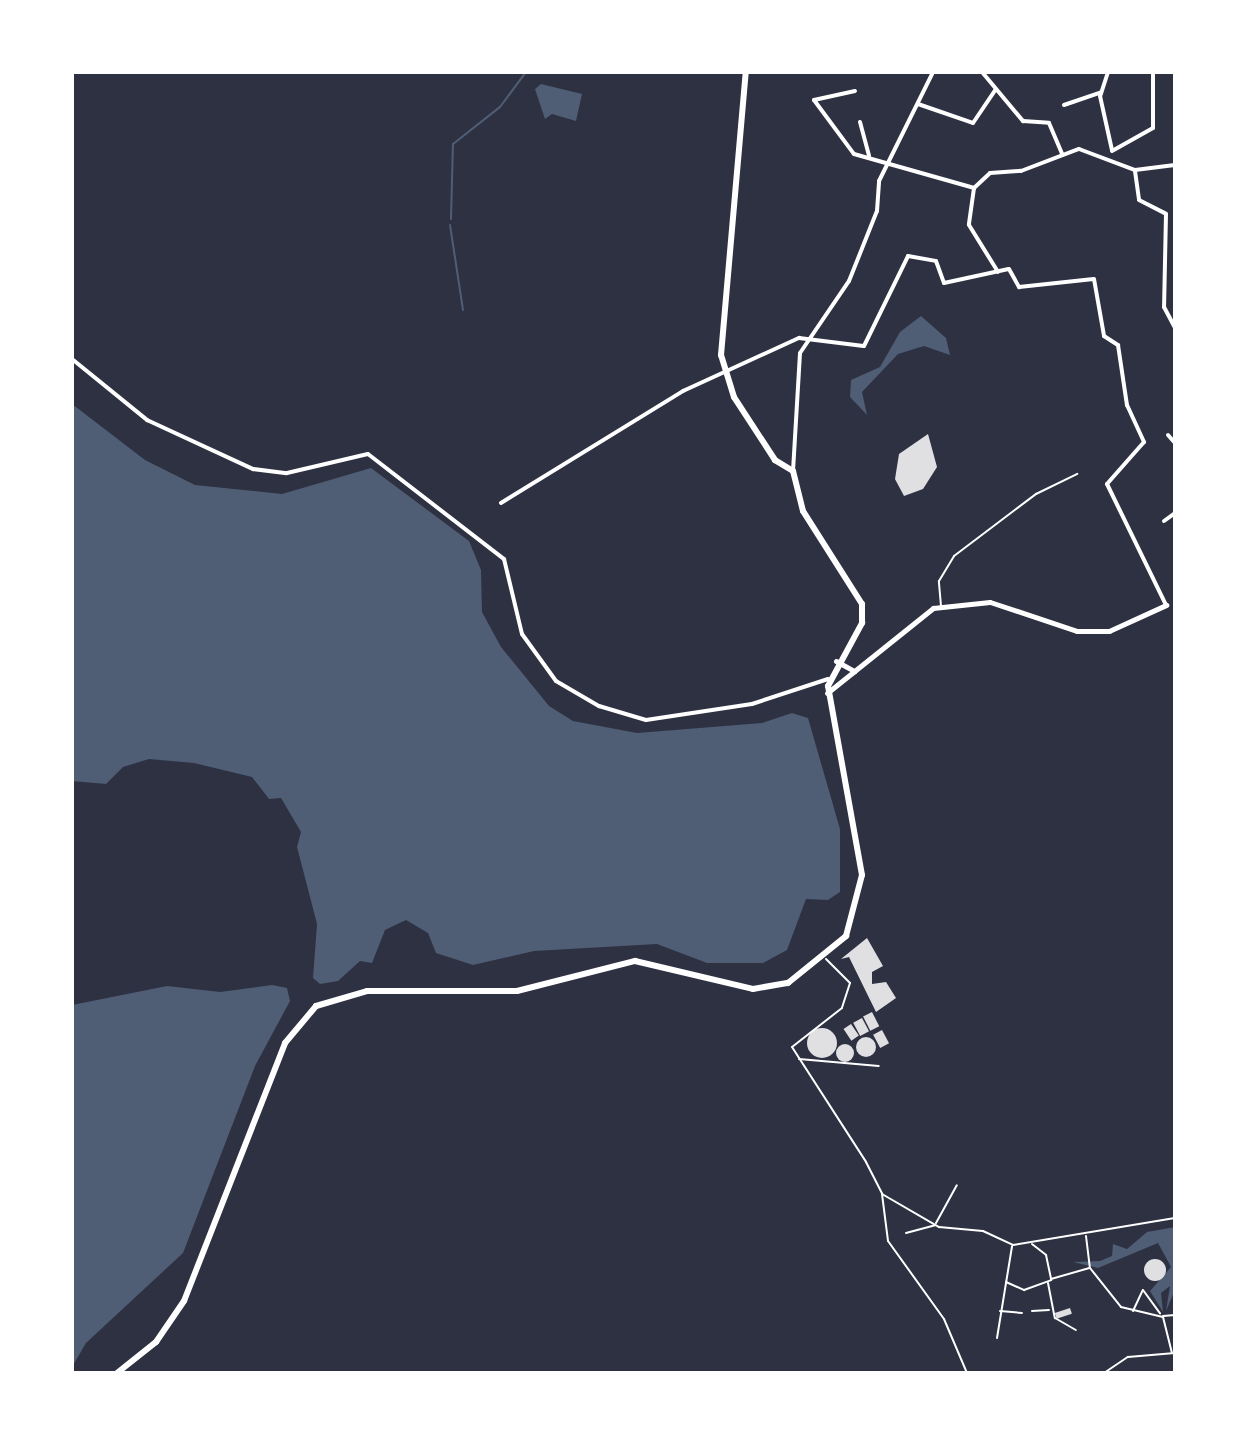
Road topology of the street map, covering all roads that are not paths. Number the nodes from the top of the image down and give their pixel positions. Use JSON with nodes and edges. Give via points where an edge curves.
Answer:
{"nodes":[{"id":1,"x":746,"y":72,"type":"edge"},
{"id":2,"x":933,"y":72,"type":"edge"},
{"id":3,"x":982,"y":72,"type":"edge"},
{"id":4,"x":1108,"y":72,"type":"edge"},
{"id":5,"x":1153,"y":72,"type":"edge"},
{"id":6,"x":995,"y":90,"type":"junction"},
{"id":7,"x":855,"y":91,"type":"dead end"},
{"id":8,"x":1101,"y":92,"type":"junction"},
{"id":9,"x":917,"y":104,"type":"junction"},
{"id":10,"x":1064,"y":105,"type":"dead end"},
{"id":11,"x":860,"y":122,"type":"dead end"},
{"id":12,"x":1110,"y":153,"type":"junction"},
{"id":13,"x":1062,"y":154,"type":"junction"},
{"id":14,"x":869,"y":156,"type":"junction"},
{"id":15,"x":890,"y":165,"type":"junction"},
{"id":16,"x":1175,"y":165,"type":"edge"},
{"id":17,"x":1135,"y":170,"type":"junction"},
{"id":18,"x":974,"y":188,"type":"junction"},
{"id":19,"x":998,"y":272,"type":"junction"},
{"id":20,"x":1175,"y":312,"type":"edge"},
{"id":21,"x":1165,"y":313,"type":"junction"},
{"id":22,"x":1175,"y":328,"type":"edge"},
{"id":23,"x":808,"y":337,"type":"junction"},
{"id":24,"x":72,"y":359,"type":"edge"},
{"id":25,"x":725,"y":375,"type":"junction"},
{"id":26,"x":1168,"y":435,"type":"dead end"},
{"id":27,"x":1175,"y":443,"type":"edge"},
{"id":28,"x":793,"y":471,"type":"junction"},
{"id":29,"x":1077,"y":474,"type":"dead end"},
{"id":30,"x":1175,"y":477,"type":"edge"},
{"id":31,"x":1175,"y":492,"type":"edge"},
{"id":32,"x":501,"y":503,"type":"dead end"},
{"id":33,"x":1175,"y":513,"type":"edge"},
{"id":34,"x":1164,"y":521,"type":"dead end"},
{"id":35,"x":1166,"y":605,"type":"joint"},
{"id":36,"x":941,"y":606,"type":"junction"},
{"id":37,"x":836,"y":661,"type":"junction"},
{"id":38,"x":854,"y":671,"type":"junction"},
{"id":39,"x":828,"y":679,"type":"junction"},
{"id":40,"x":827,"y":693,"type":"junction"},
{"id":41,"x":826,"y":959,"type":"junction"},
{"id":42,"x":798,"y":1059,"type":"junction"},
{"id":43,"x":879,"y":1066,"type":"dead end"},
{"id":44,"x":957,"y":1185,"type":"dead end"},
{"id":45,"x":882,"y":1194,"type":"junction"},
{"id":46,"x":1175,"y":1218,"type":"edge"},
{"id":47,"x":936,"y":1224,"type":"junction"},
{"id":48,"x":906,"y":1233,"type":"dead end"},
{"id":49,"x":1085,"y":1234,"type":"junction"},
{"id":50,"x":1031,"y":1243,"type":"junction"},
{"id":51,"x":1013,"y":1245,"type":"junction"},
{"id":52,"x":1090,"y":1268,"type":"junction"},
{"id":53,"x":1051,"y":1279,"type":"junction"},
{"id":54,"x":1005,"y":1282,"type":"junction"},
{"id":55,"x":1048,"y":1283,"type":"junction"},
{"id":56,"x":1050,"y":1310,"type":"junction"},
{"id":57,"x":999,"y":1311,"type":"junction"},
{"id":58,"x":1032,"y":1311,"type":"dead end"},
{"id":59,"x":1133,"y":1311,"type":"junction"},
{"id":60,"x":1022,"y":1313,"type":"dead end"},
{"id":61,"x":1161,"y":1315,"type":"junction"},
{"id":62,"x":1175,"y":1315,"type":"edge"},
{"id":63,"x":1076,"y":1330,"type":"dead end"},
{"id":64,"x":997,"y":1338,"type":"dead end"},
{"id":65,"x":1174,"y":1352,"type":"edge"},
{"id":66,"x":1128,"y":1357,"type":"junction"},
{"id":67,"x":1130,"y":1364,"type":"dead end"},
{"id":68,"x":117,"y":1373,"type":"edge"},
{"id":69,"x":967,"y":1373,"type":"edge"},
{"id":70,"x":1104,"y":1373,"type":"edge"}],
"edges":[{"from":1,"to":25,"type":"main road","via":[[722,292]]},
{"from":2,"to":9,"type":"street"},
{"from":3,"to":6,"type":"street"},
{"from":4,"to":8,"type":"street"},
{"from":5,"to":12,"type":"street","via":[[1153,128]]},
{"from":6,"to":9,"type":"street","via":[[973,123]]},
{"from":6,"to":13,"type":"street","via":[[1023,121],[1049,123]]},
{"from":7,"to":14,"type":"street","via":[[814,100],[854,154]]},
{"from":8,"to":10,"type":"street"},
{"from":8,"to":12,"type":"street"},
{"from":9,"to":15,"type":"street"},
{"from":11,"to":14,"type":"street"},
{"from":12,"to":13,"type":"street"},
{"from":12,"to":17,"type":"street","via":[[1109,164]]},
{"from":13,"to":18,"type":"street","via":[[990,173]]},
{"from":14,"to":15,"type":"street"},
{"from":15,"to":18,"type":"street","via":[[946,174]]},
{"from":15,"to":23,"type":"street","via":[[849,281]]},
{"from":16,"to":17,"type":"street"},
{"from":17,"to":21,"type":"street","via":[[1138,199],[1166,214]]},
{"from":18,"to":19,"type":"street","via":[[969,225]]},
{"from":19,"to":23,"type":"street","via":[[944,283],[936,261],[908,256],[864,346]]},
{"from":19,"to":35,"type":"street","via":[[1009,269],[1019,287],[1094,279],[1098,286],[1104,336],[1118,345],[1127,405],[1144,442],[1107,484]]},
{"from":20,"to":21,"type":"street"},
{"from":21,"to":22,"type":"street"},
{"from":23,"to":25,"type":"street"},
{"from":23,"to":28,"type":"street","via":[[800,353]]},
{"from":24,"to":39,"type":"street","via":[[147,420],[253,469],[287,473],[368,454],[504,559],[522,634],[556,681],[599,706],[655,719],[752,704]]},
{"from":25,"to":28,"type":"main road","via":[[775,460]]},
{"from":25,"to":32,"type":"street","via":[[546,469]]},
{"from":26,"to":27,"type":"street"},
{"from":28,"to":37,"type":"main road","via":[[803,511],[862,604],[862,623]]},
{"from":29,"to":36,"type":"lane","via":[[1036,494],[962,548],[939,581]]},
{"from":30,"to":31,"type":"street"},
{"from":33,"to":34,"type":"street"},
{"from":35,"to":36,"type":"street","via":[[1127,626],[1077,631],[990,602]]},
{"from":36,"to":38,"type":"street","via":[[898,631]]},
{"from":37,"to":38,"type":"street"},
{"from":37,"to":39,"type":"main road"},
{"from":38,"to":40,"type":"street"},
{"from":39,"to":40,"type":"main road"},
{"from":40,"to":41,"type":"main road","via":[[862,875],[857,911]]},
{"from":41,"to":42,"type":"lane","via":[[850,983],[842,1008],[792,1047]]},
{"from":41,"to":68,"type":"main road","via":[[788,983],[753,989],[635,961],[517,991],[367,991],[316,1006],[285,1043],[184,1301],[156,1342]]},
{"from":42,"to":43,"type":"lane"},
{"from":42,"to":45,"type":"lane"},
{"from":44,"to":47,"type":"lane"},
{"from":45,"to":47,"type":"lane"},
{"from":45,"to":69,"type":"lane","via":[[888,1241],[944,1319]]},
{"from":46,"to":49,"type":"lane"},
{"from":47,"to":48,"type":"lane"},
{"from":47,"to":51,"type":"lane"},
{"from":49,"to":50,"type":"lane"},
{"from":49,"to":52,"type":"lane"},
{"from":50,"to":51,"type":"lane"},
{"from":50,"to":53,"type":"lane","via":[[1046,1255]]},
{"from":51,"to":54,"type":"lane"},
{"from":52,"to":53,"type":"lane"},
{"from":52,"to":59,"type":"lane"},
{"from":53,"to":55,"type":"lane"},
{"from":54,"to":55,"type":"lane","via":[[1024,1290]]},
{"from":54,"to":57,"type":"lane"},
{"from":55,"to":56,"type":"lane"},
{"from":56,"to":58,"type":"lane"},
{"from":56,"to":63,"type":"lane"},
{"from":57,"to":60,"type":"lane"},
{"from":57,"to":64,"type":"lane"},
{"from":59,"to":61,"type":"lane"},
{"from":59,"to":61,"type":"lane","via":[[1144,1290]]},
{"from":61,"to":62,"type":"lane"},
{"from":61,"to":65,"type":"lane"},
{"from":65,"to":66,"type":"lane"},
{"from":66,"to":67,"type":"lane"},
{"from":66,"to":70,"type":"lane"}]}
